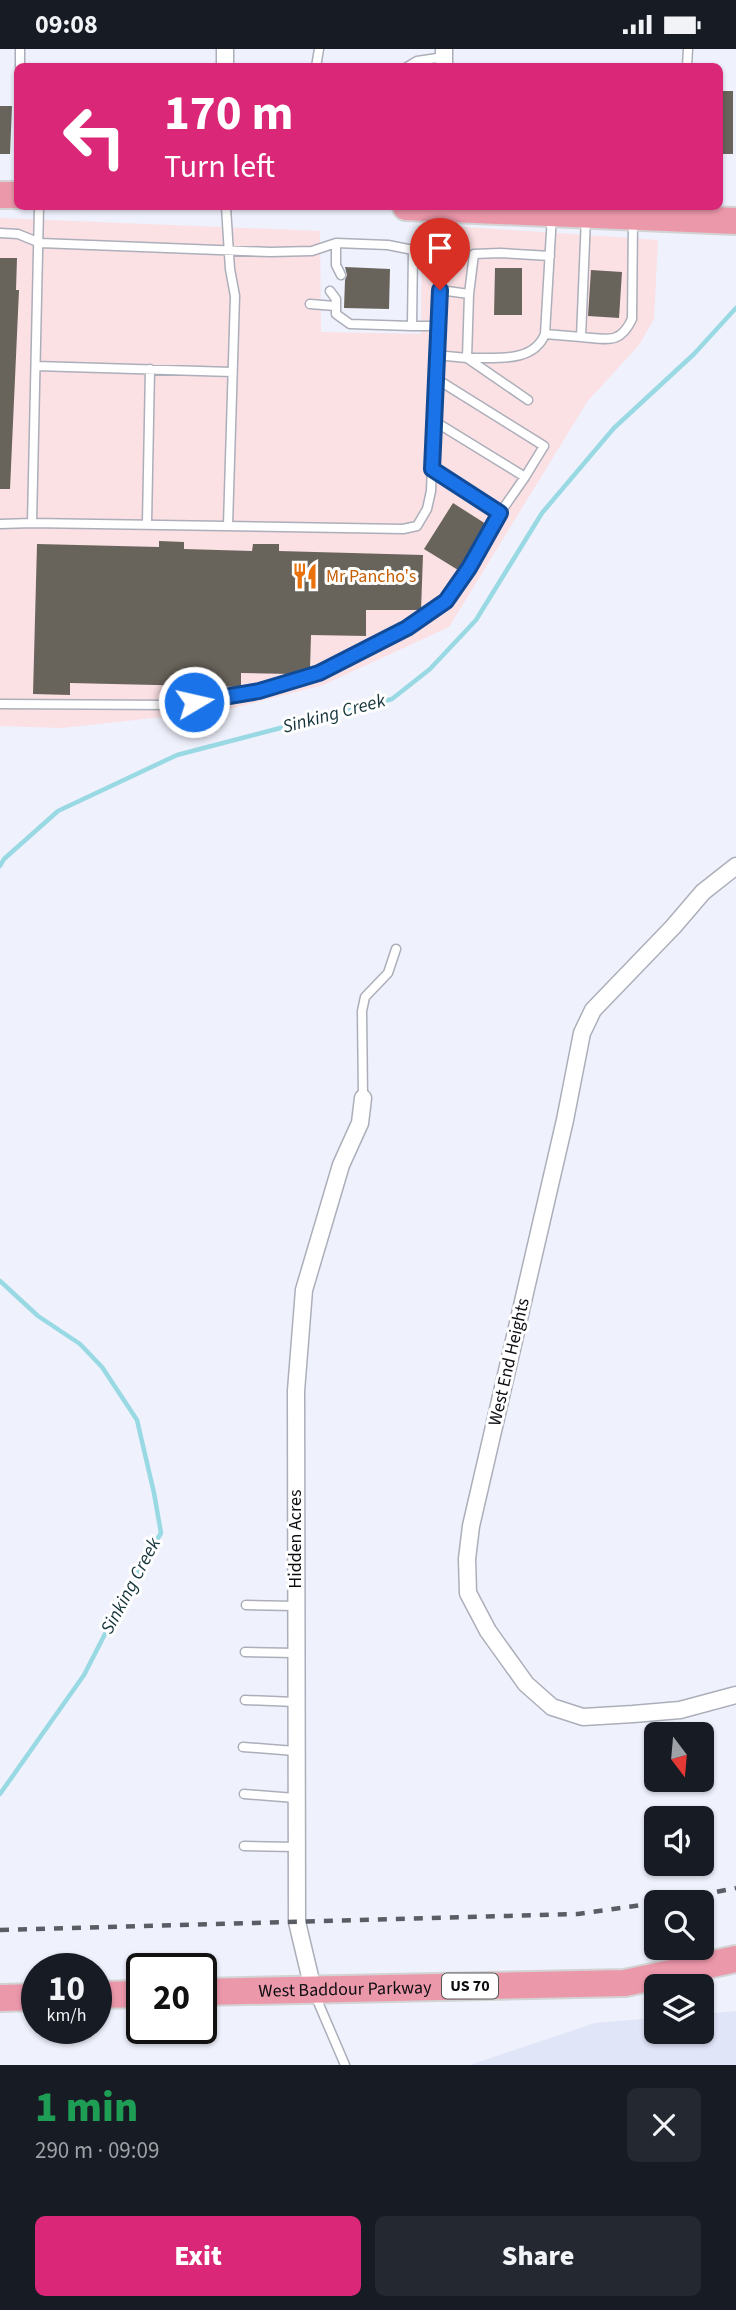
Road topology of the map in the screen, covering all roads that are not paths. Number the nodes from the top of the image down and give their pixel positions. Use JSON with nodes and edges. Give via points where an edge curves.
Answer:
{"nodes":[{"id":1,"x":444,"y":58,"type":"edge"},
{"id":2,"x":414,"y":63,"type":"edge"},
{"id":3,"x":39,"y":210,"type":"edge"},
{"id":4,"x":226,"y":210,"type":"edge"},
{"id":5,"x":443,"y":210,"type":"edge"},
{"id":6,"x":508,"y":210,"type":"edge"},
{"id":7,"x":552,"y":212,"type":"junction"},
{"id":8,"x":674,"y":212,"type":"edge"},
{"id":9,"x":624,"y":213,"type":"edge"},
{"id":10,"x":586,"y":214,"type":"junction"},
{"id":11,"x":728,"y":221,"type":"edge"},
{"id":12,"x":0,"y":233,"type":"edge"},
{"id":13,"x":40,"y":243,"type":"junction"},
{"id":14,"x":335,"y":243,"type":"junction"},
{"id":15,"x":413,"y":250,"type":"junction"},
{"id":16,"x":440,"y":250,"type":"junction"},
{"id":17,"x":228,"y":251,"type":"junction"},
{"id":18,"x":550,"y":256,"type":"junction"},
{"id":19,"x":336,"y":265,"type":"junction"},
{"id":20,"x":331,"y":274,"type":"dead end"},
{"id":21,"x":341,"y":275,"type":"dead end"},
{"id":22,"x":440,"y":290,"type":"junction"},
{"id":23,"x":469,"y":294,"type":"junction"},
{"id":24,"x":310,"y":304,"type":"dead end"},
{"id":25,"x":412,"y":325,"type":"junction"},
{"id":26,"x":438,"y":326,"type":"junction"},
{"id":27,"x":545,"y":334,"type":"junction"},
{"id":28,"x":581,"y":337,"type":"junction"},
{"id":29,"x":436,"y":355,"type":"junction"},
{"id":30,"x":467,"y":358,"type":"junction"},
{"id":31,"x":36,"y":366,"type":"junction"},
{"id":32,"x":150,"y":369,"type":"junction"},
{"id":33,"x":232,"y":372,"type":"junction"},
{"id":34,"x":435,"y":378,"type":"junction"},
{"id":35,"x":528,"y":400,"type":"dead end"},
{"id":36,"x":434,"y":421,"type":"junction"},
{"id":37,"x":432,"y":469,"type":"junction"},
{"id":38,"x":525,"y":477,"type":"junction"},
{"id":39,"x":500,"y":513,"type":"junction"},
{"id":40,"x":32,"y":523,"type":"junction"},
{"id":41,"x":147,"y":523,"type":"junction"},
{"id":42,"x":0,"y":524,"type":"edge"},
{"id":43,"x":228,"y":525,"type":"junction"},
{"id":44,"x":0,"y":704,"type":"edge"},
{"id":45,"x":736,"y":866,"type":"edge"},
{"id":46,"x":396,"y":949,"type":"dead end"},
{"id":47,"x":363,"y":1098,"type":"joint"},
{"id":48,"x":246,"y":1605,"type":"dead end"},
{"id":49,"x":295,"y":1605,"type":"junction"},
{"id":50,"x":245,"y":1652,"type":"dead end"},
{"id":51,"x":295,"y":1653,"type":"junction"},
{"id":52,"x":736,"y":1695,"type":"edge"},
{"id":53,"x":245,"y":1700,"type":"dead end"},
{"id":54,"x":295,"y":1702,"type":"junction"},
{"id":55,"x":243,"y":1748,"type":"dead end"},
{"id":56,"x":295,"y":1751,"type":"junction"},
{"id":57,"x":244,"y":1794,"type":"dead end"},
{"id":58,"x":295,"y":1798,"type":"junction"},
{"id":59,"x":244,"y":1846,"type":"dead end"},
{"id":60,"x":296,"y":1847,"type":"junction"},
{"id":61,"x":736,"y":1959,"type":"edge"},
{"id":62,"x":313,"y":1989,"type":"junction"},
{"id":63,"x":217,"y":1992,"type":"edge"},
{"id":64,"x":21,"y":1997,"type":"edge"},
{"id":65,"x":0,"y":1998,"type":"edge"},
{"id":66,"x":345,"y":2065,"type":"edge"}],
"edges":[{"from":1,"to":2,"type":"lane"},
{"from":3,"to":13,"type":"lane"},
{"from":4,"to":17,"type":"lane"},
{"from":5,"to":16,"type":"lane"},
{"from":6,"to":7,"type":"main road"},
{"from":7,"to":10,"type":"main road"},
{"from":7,"to":18,"type":"lane"},
{"from":8,"to":9,"type":"main road"},
{"from":8,"to":11,"type":"main road"},
{"from":9,"to":10,"type":"main road"},
{"from":9,"to":28,"type":"lane","via":[[632,319],[616,339]]},
{"from":10,"to":28,"type":"lane"},
{"from":12,"to":13,"type":"lane"},
{"from":13,"to":17,"type":"lane"},
{"from":13,"to":31,"type":"lane"},
{"from":14,"to":15,"type":"lane"},
{"from":14,"to":17,"type":"lane","via":[[312,251]]},
{"from":14,"to":19,"type":"lane"},
{"from":15,"to":16,"type":"lane"},
{"from":15,"to":25,"type":"lane"},
{"from":16,"to":22,"type":"lane"},
{"from":17,"to":33,"type":"lane","via":[[234,296]]},
{"from":18,"to":23,"type":"lane","via":[[474,254]]},
{"from":18,"to":27,"type":"lane"},
{"from":19,"to":20,"type":"lane"},
{"from":19,"to":21,"type":"lane"},
{"from":22,"to":23,"type":"lane"},
{"from":22,"to":26,"type":"lane"},
{"from":23,"to":30,"type":"lane"},
{"from":24,"to":25,"type":"lane","via":[[336,297],[336,314],[350,324]]},
{"from":25,"to":26,"type":"lane"},
{"from":26,"to":29,"type":"lane"},
{"from":27,"to":28,"type":"lane"},
{"from":27,"to":30,"type":"lane","via":[[533,352],[520,356]]},
{"from":29,"to":30,"type":"lane"},
{"from":29,"to":34,"type":"lane"},
{"from":30,"to":35,"type":"lane"},
{"from":31,"to":32,"type":"lane"},
{"from":31,"to":40,"type":"lane"},
{"from":32,"to":33,"type":"lane"},
{"from":32,"to":41,"type":"lane"},
{"from":33,"to":43,"type":"lane"},
{"from":34,"to":36,"type":"lane"},
{"from":34,"to":38,"type":"lane","via":[[544,446]]},
{"from":36,"to":37,"type":"lane"},
{"from":36,"to":38,"type":"lane"},
{"from":37,"to":39,"type":"lane"},
{"from":37,"to":43,"type":"lane","via":[[427,509],[417,526],[410,528]]},
{"from":38,"to":39,"type":"lane"},
{"from":39,"to":44,"type":"lane","via":[[446,601],[407,628],[319,673],[259,691],[173,705]]},
{"from":40,"to":41,"type":"lane"},
{"from":40,"to":42,"type":"lane"},
{"from":41,"to":43,"type":"lane"},
{"from":45,"to":52,"type":"street","name":"West End Heights","via":[[703,892],[593,1010],[582,1033],[467,1559],[468,1593],[488,1631],[526,1683],[552,1707],[583,1717],[633,1714],[680,1710]]},
{"from":46,"to":47,"type":"lane","via":[[388,973],[365,997]]},
{"from":47,"to":49,"type":"street","name":"Hidden Acres","via":[[360,1123],[341,1165],[304,1290],[296,1391]]},
{"from":48,"to":49,"type":"lane"},
{"from":49,"to":51,"type":"street","name":"Hidden Acres"},
{"from":50,"to":51,"type":"lane"},
{"from":51,"to":54,"type":"street","name":"Hidden Acres"},
{"from":53,"to":54,"type":"lane"},
{"from":54,"to":56,"type":"street","name":"Hidden Acres"},
{"from":55,"to":56,"type":"lane"},
{"from":56,"to":58,"type":"street","name":"Hidden Acres"},
{"from":57,"to":58,"type":"lane"},
{"from":58,"to":60,"type":"street","name":"Hidden Acres"},
{"from":59,"to":60,"type":"lane"},
{"from":60,"to":62,"type":"street","name":"Hidden Acres","via":[[297,1922]]},
{"from":61,"to":62,"type":"main road","name":"West Baddour Parkway","number":"US 70","via":[[625,1983]]},
{"from":62,"to":63,"type":"main road","name":"West Baddour Parkway","number":"US 70"},
{"from":62,"to":66,"type":"lane"},
{"from":64,"to":65,"type":"main road"}]}
